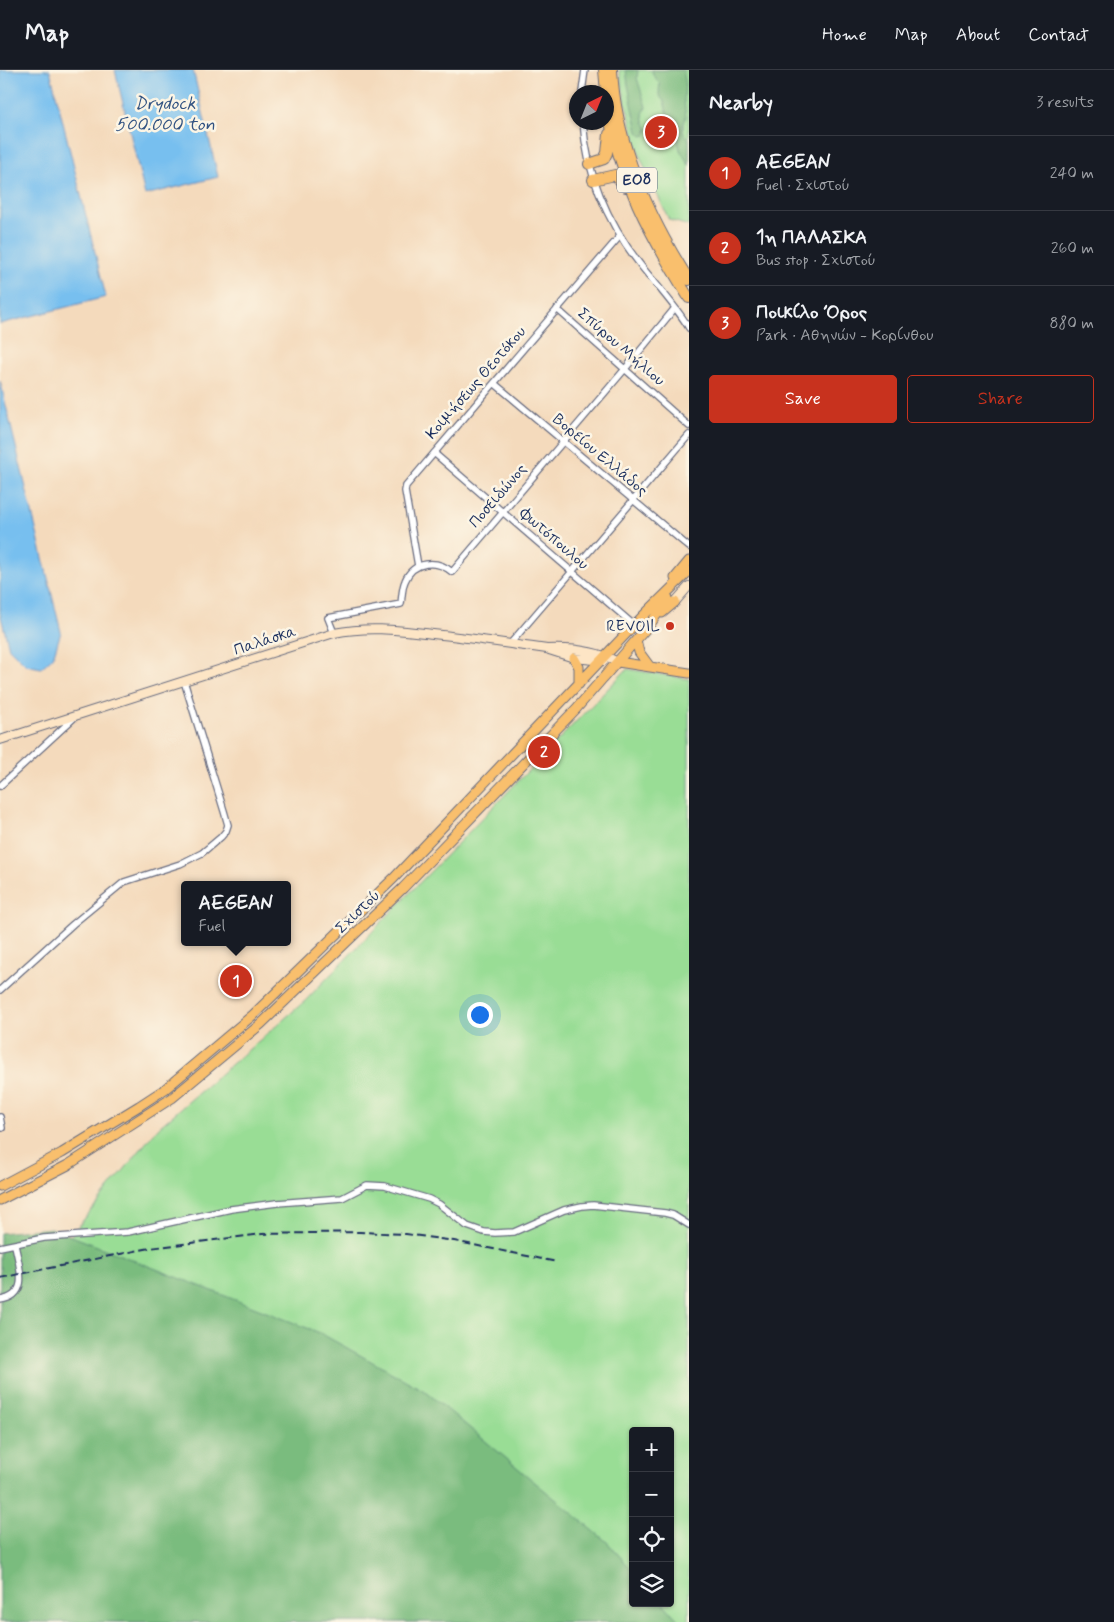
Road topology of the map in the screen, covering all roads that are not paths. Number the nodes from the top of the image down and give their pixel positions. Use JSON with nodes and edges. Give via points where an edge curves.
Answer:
{"nodes":[{"id":1,"x":585,"y":70,"type":"edge"},
{"id":2,"x":604,"y":70,"type":"edge"},
{"id":3,"x":612,"y":70,"type":"edge"},
{"id":4,"x":583,"y":85,"type":"edge"},
{"id":5,"x":605,"y":85,"type":"edge"},
{"id":6,"x":584,"y":130,"type":"edge"},
{"id":7,"x":609,"y":130,"type":"edge"},
{"id":8,"x":612,"y":130,"type":"edge"},
{"id":9,"x":588,"y":164,"type":"junction"},
{"id":10,"x":593,"y":180,"type":"junction"},
{"id":11,"x":635,"y":200,"type":"junction"},
{"id":12,"x":620,"y":236,"type":"junction"},
{"id":13,"x":689,"y":280,"type":"edge"},
{"id":14,"x":689,"y":298,"type":"edge"},
{"id":15,"x":675,"y":308,"type":"junction"},
{"id":16,"x":557,"y":309,"type":"junction"},
{"id":17,"x":689,"y":328,"type":"edge"},
{"id":18,"x":625,"y":369,"type":"junction"},
{"id":19,"x":494,"y":383,"type":"junction"},
{"id":20,"x":689,"y":426,"type":"edge"},
{"id":21,"x":689,"y":435,"type":"edge"},
{"id":22,"x":563,"y":442,"type":"junction"},
{"id":23,"x":434,"y":453,"type":"junction"},
{"id":24,"x":633,"y":500,"type":"junction"},
{"id":25,"x":503,"y":512,"type":"junction"},
{"id":26,"x":689,"y":547,"type":"edge"},
{"id":27,"x":689,"y":561,"type":"edge"},
{"id":28,"x":418,"y":566,"type":"junction"},
{"id":29,"x":689,"y":571,"type":"edge"},
{"id":30,"x":572,"y":572,"type":"junction"},
{"id":31,"x":680,"y":581,"type":"junction"},
{"id":32,"x":689,"y":586,"type":"edge"},
{"id":33,"x":675,"y":602,"type":"joint"},
{"id":34,"x":642,"y":617,"type":"junction"},
{"id":35,"x":651,"y":623,"type":"junction"},
{"id":36,"x":634,"y":625,"type":"junction"},
{"id":37,"x":334,"y":633,"type":"junction"},
{"id":38,"x":636,"y":640,"type":"junction"},
{"id":39,"x":510,"y":644,"type":"junction"},
{"id":40,"x":547,"y":649,"type":"junction"},
{"id":41,"x":574,"y":658,"type":"junction"},
{"id":42,"x":604,"y":659,"type":"junction"},
{"id":43,"x":618,"y":662,"type":"junction"},
{"id":44,"x":650,"y":666,"type":"junction"},
{"id":45,"x":689,"y":673,"type":"edge"},
{"id":46,"x":184,"y":681,"type":"junction"},
{"id":47,"x":579,"y":684,"type":"junction"},
{"id":48,"x":76,"y":716,"type":"junction"},
{"id":49,"x":0,"y":740,"type":"edge"},
{"id":50,"x":0,"y":786,"type":"edge"},
{"id":51,"x":0,"y":990,"type":"edge"},
{"id":52,"x":0,"y":1117,"type":"edge"},
{"id":53,"x":2,"y":1128,"type":"dead end"},
{"id":54,"x":0,"y":1186,"type":"edge"},
{"id":55,"x":0,"y":1200,"type":"edge"},
{"id":56,"x":689,"y":1225,"type":"edge"},
{"id":57,"x":15,"y":1245,"type":"junction"},
{"id":58,"x":0,"y":1247,"type":"edge"},
{"id":59,"x":0,"y":1300,"type":"edge"}],
"edges":[{"from":1,"to":4,"type":"street"},
{"from":2,"to":5,"type":"highway"},
{"from":3,"to":13,"type":"highway","number":"ΕΟ8","via":[[624,143],[633,170],[660,230]]},
{"from":6,"to":9,"type":"street"},
{"from":7,"to":9,"type":"highway","via":[[607,155],[602,161]]},
{"from":8,"to":11,"type":"highway","number":"ΕΟ8"},
{"from":9,"to":10,"type":"street"},
{"from":10,"to":11,"type":"highway","via":[[614,175]]},
{"from":10,"to":12,"type":"street"},
{"from":11,"to":14,"type":"highway","number":"ΕΟ8","via":[[655,242]]},
{"from":12,"to":15,"type":"street"},
{"from":12,"to":16,"type":"street","name":"Κοιμήσεως Θεοτόκου"},
{"from":15,"to":17,"type":"street"},
{"from":15,"to":18,"type":"street","name":"Ποσειδώνος"},
{"from":16,"to":18,"type":"street","name":"Σπύρου Μήλιου"},
{"from":16,"to":19,"type":"street","name":"Κοιμήσεως Θεοτόκου"},
{"from":18,"to":20,"type":"street","name":"Σπύρου Μήλιου"},
{"from":18,"to":22,"type":"street","name":"Ποσειδώνος"},
{"from":19,"to":22,"type":"street","name":"Βορείου Ελλάδος"},
{"from":19,"to":23,"type":"street","name":"Κοιμήσεως Θεοτόκου"},
{"from":21,"to":24,"type":"street"},
{"from":22,"to":24,"type":"street","name":"Βορείου Ελλάδος"},
{"from":22,"to":25,"type":"street","name":"Ποσειδώνος"},
{"from":23,"to":25,"type":"street","name":"Φωτόπουλου"},
{"from":23,"to":28,"type":"street","name":"Κοιμήσεως Θεοτόκου","via":[[405,490]]},
{"from":24,"to":26,"type":"street","name":"Βορείου Ελλάδος"},
{"from":24,"to":30,"type":"street"},
{"from":25,"to":28,"type":"street","name":"Ποσειδώνος","via":[[452,572],[435,564]]},
{"from":25,"to":30,"type":"street","name":"Φωτόπουλου"},
{"from":27,"to":34,"type":"main road"},
{"from":28,"to":37,"type":"street","via":[[406,580],[401,604],[328,618]]},
{"from":29,"to":31,"type":"main road","name":"Σχιστού"},
{"from":30,"to":36,"type":"street","name":"Φωτόπουλου"},
{"from":30,"to":39,"type":"street"},
{"from":31,"to":34,"type":"main road","name":"Σχιστού"},
{"from":31,"to":35,"type":"main road","name":"Σχιστού"},
{"from":32,"to":33,"type":"street"},
{"from":33,"to":35,"type":"main road"},
{"from":34,"to":36,"type":"main road","name":"Σχιστού"},
{"from":35,"to":38,"type":"main road","name":"Σχιστού"},
{"from":36,"to":42,"type":"main road","name":"Σχιστού"},
{"from":37,"to":39,"type":"street","name":"Παλάσκα","via":[[378,628]]},
{"from":37,"to":46,"type":"street","name":"Παλάσκα"},
{"from":38,"to":43,"type":"main road","name":"Σχιστού"},
{"from":38,"to":44,"type":"main road","via":[[641,656]]},
{"from":39,"to":40,"type":"street","name":"Παλάσκα"},
{"from":40,"to":41,"type":"street","name":"Παλάσκα"},
{"from":40,"to":42,"type":"street","name":"Παλάσκα","via":[[561,648]]},
{"from":41,"to":42,"type":"street","name":"Παλάσκα"},
{"from":41,"to":47,"type":"main road","via":[[579,667]]},
{"from":42,"to":43,"type":"street","name":"Παλάσκα"},
{"from":42,"to":47,"type":"main road","name":"Σχιστού"},
{"from":43,"to":44,"type":"main road"},
{"from":43,"to":55,"type":"main road","name":"Σχιστού","via":[[404,888],[261,1024],[172,1098],[68,1165]]},
{"from":44,"to":45,"type":"main road"},
{"from":46,"to":48,"type":"street","name":"Παλάσκα"},
{"from":46,"to":51,"type":"street","via":[[224,810],[228,825],[226,831],[192,859],[124,882]]},
{"from":47,"to":54,"type":"main road","name":"Σχιστού","via":[[394,878],[246,1021],[140,1106],[62,1154]]},
{"from":48,"to":49,"type":"street","name":"Παλάσκα"},
{"from":48,"to":50,"type":"street"},
{"from":52,"to":53,"type":"street"},
{"from":56,"to":57,"type":"street","via":[[665,1213],[593,1205],[564,1210],[514,1232],[484,1232],[467,1226],[429,1199],[385,1186],[367,1185],[342,1198],[231,1209],[128,1232],[44,1238]]},
{"from":57,"to":58,"type":"street"},
{"from":57,"to":59,"type":"street","via":[[22,1283],[14,1294]]}]}
